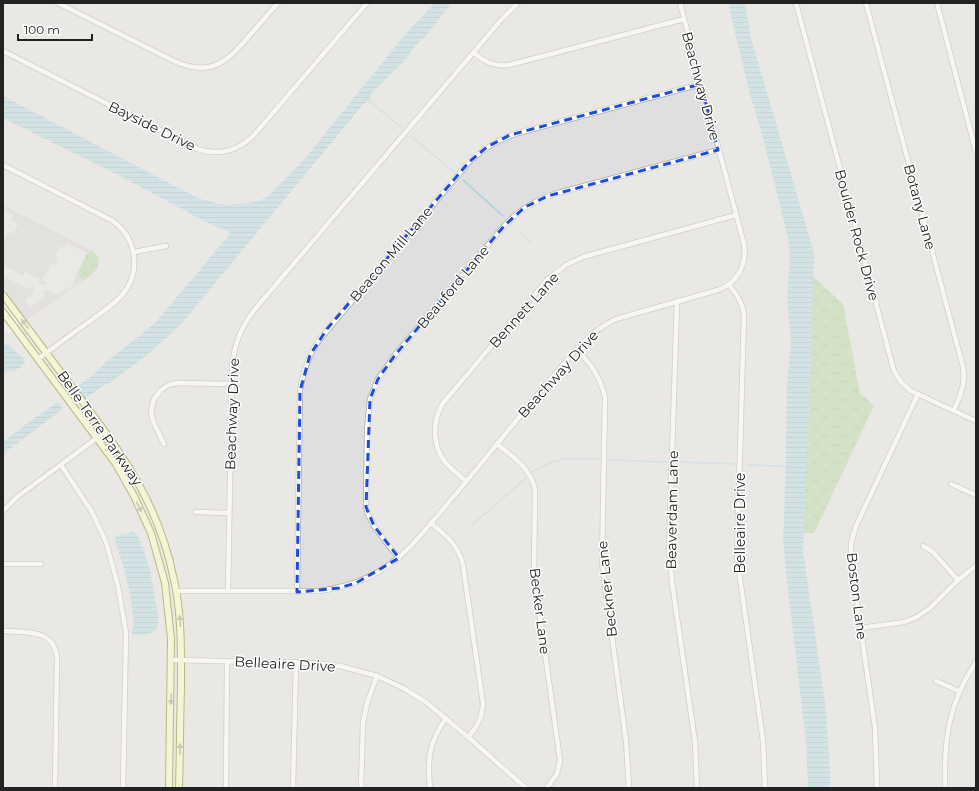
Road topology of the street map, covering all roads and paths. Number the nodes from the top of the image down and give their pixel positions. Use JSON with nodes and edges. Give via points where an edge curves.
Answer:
{"nodes":[{"id":1,"x":58,"y":3,"type":"edge"},
{"id":2,"x":278,"y":3,"type":"edge"},
{"id":3,"x":367,"y":3,"type":"edge"},
{"id":4,"x":518,"y":3,"type":"edge"},
{"id":5,"x":680,"y":3,"type":"edge"},
{"id":6,"x":796,"y":3,"type":"edge"},
{"id":7,"x":866,"y":3,"type":"edge"},
{"id":8,"x":937,"y":3,"type":"edge"},
{"id":9,"x":684,"y":19,"type":"junction"},
{"id":10,"x":3,"y":51,"type":"edge"},
{"id":11,"x":474,"y":53,"type":"junction"},
{"id":12,"x":701,"y":84,"type":"junction"},
{"id":13,"x":718,"y":150,"type":"junction"},
{"id":14,"x":976,"y":152,"type":"edge"},
{"id":15,"x":3,"y":165,"type":"edge"},
{"id":16,"x":736,"y":215,"type":"junction"},
{"id":17,"x":166,"y":246,"type":"dead end"},
{"id":18,"x":134,"y":252,"type":"junction"},
{"id":19,"x":729,"y":285,"type":"junction"},
{"id":20,"x":3,"y":295,"type":"edge"},
{"id":21,"x":677,"y":301,"type":"junction"},
{"id":22,"x":3,"y":312,"type":"edge"},
{"id":23,"x":577,"y":350,"type":"junction"},
{"id":24,"x":47,"y":353,"type":"junction"},
{"id":25,"x":38,"y":359,"type":"junction"},
{"id":26,"x":232,"y":384,"type":"junction"},
{"id":27,"x":918,"y":394,"type":"junction"},
{"id":28,"x":954,"y":410,"type":"junction"},
{"id":29,"x":976,"y":421,"type":"edge"},
{"id":30,"x":105,"y":432,"type":"junction"},
{"id":31,"x":97,"y":438,"type":"junction"},
{"id":32,"x":164,"y":444,"type":"dead end"},
{"id":33,"x":497,"y":444,"type":"junction"},
{"id":34,"x":61,"y":465,"type":"junction"},
{"id":35,"x":466,"y":481,"type":"junction"},
{"id":36,"x":951,"y":484,"type":"dead end"},
{"id":37,"x":976,"y":496,"type":"edge"},
{"id":38,"x":3,"y":511,"type":"edge"},
{"id":39,"x":196,"y":512,"type":"dead end"},
{"id":40,"x":229,"y":513,"type":"junction"},
{"id":41,"x":431,"y":523,"type":"junction"},
{"id":42,"x":923,"y":546,"type":"dead end"},
{"id":43,"x":400,"y":558,"type":"junction"},
{"id":44,"x":3,"y":564,"type":"edge"},
{"id":45,"x":41,"y":564,"type":"dead end"},
{"id":46,"x":976,"y":566,"type":"edge"},
{"id":47,"x":958,"y":580,"type":"junction"},
{"id":48,"x":176,"y":591,"type":"junction"},
{"id":49,"x":228,"y":591,"type":"junction"},
{"id":50,"x":297,"y":592,"type":"junction"},
{"id":51,"x":861,"y":628,"type":"junction"},
{"id":52,"x":3,"y":632,"type":"edge"},
{"id":53,"x":171,"y":660,"type":"junction"},
{"id":54,"x":181,"y":660,"type":"junction"},
{"id":55,"x":228,"y":661,"type":"junction"},
{"id":56,"x":296,"y":662,"type":"junction"},
{"id":57,"x":976,"y":662,"type":"edge"},
{"id":58,"x":377,"y":676,"type":"junction"},
{"id":59,"x":936,"y":681,"type":"dead end"},
{"id":60,"x":959,"y":691,"type":"junction"},
{"id":61,"x":446,"y":718,"type":"junction"},
{"id":62,"x":468,"y":737,"type":"junction"},
{"id":63,"x":55,"y":788,"type":"edge"},
{"id":64,"x":123,"y":788,"type":"edge"},
{"id":65,"x":169,"y":788,"type":"edge"},
{"id":66,"x":179,"y":788,"type":"edge"},
{"id":67,"x":226,"y":788,"type":"edge"},
{"id":68,"x":293,"y":788,"type":"edge"},
{"id":69,"x":361,"y":788,"type":"edge"},
{"id":70,"x":430,"y":788,"type":"edge"},
{"id":71,"x":526,"y":788,"type":"edge"},
{"id":72,"x":547,"y":788,"type":"edge"},
{"id":73,"x":629,"y":788,"type":"edge"},
{"id":74,"x":696,"y":788,"type":"edge"},
{"id":75,"x":765,"y":788,"type":"edge"},
{"id":76,"x":877,"y":788,"type":"edge"},
{"id":77,"x":945,"y":788,"type":"edge"}],
"edges":[{"from":1,"to":2,"type":"street","via":[[178,63],[201,68],[216,65],[229,58]]},
{"from":3,"to":10,"type":"street","name":"Bayside Drive","via":[[254,135],[241,146],[222,152],[198,149]]},
{"from":4,"to":11,"type":"street","name":"Beachway Drive"},
{"from":5,"to":9,"type":"street","name":"Beachway Drive"},
{"from":6,"to":27,"type":"street","name":"Boulder Rock Drive","via":[[892,366],[901,382]]},
{"from":7,"to":28,"type":"street","name":"Botany Lane","via":[[963,367],[963,388]]},
{"from":8,"to":14,"type":"street"},
{"from":9,"to":11,"type":"street","via":[[508,65],[490,63]]},
{"from":9,"to":12,"type":"street","name":"Beachway Drive"},
{"from":11,"to":26,"type":"street","name":"Beachway Drive","via":[[252,312],[236,345]]},
{"from":12,"to":13,"type":"street","name":"Beachway Drive"},
{"from":12,"to":50,"type":"street","name":"Beacon Mill Lane","via":[[518,133],[502,138],[487,147],[469,162],[320,339],[308,359],[300,391]]},
{"from":13,"to":16,"type":"street","name":"Beachway Drive"},
{"from":13,"to":43,"type":"street","name":"Beauford Lane","via":[[558,193],[525,207],[504,226],[395,355],[378,379],[370,399],[366,498],[368,514],[374,526]]},
{"from":15,"to":18,"type":"street","via":[[113,221],[126,234]]},
{"from":16,"to":19,"type":"street","name":"Beachway Drive","via":[[744,244],[744,256],[740,272]]},
{"from":16,"to":35,"type":"street","name":"Bennett Lane","via":[[583,257],[566,265],[548,279],[439,410],[435,429],[438,448],[444,461]]},
{"from":17,"to":18,"type":"street"},
{"from":18,"to":24,"type":"street","via":[[133,272],[124,293]]},
{"from":19,"to":21,"type":"street","name":"Beachway Drive"},
{"from":19,"to":75,"type":"street","name":"Belleaire Drive","via":[[740,300],[744,315],[737,557],[763,741]]},
{"from":24,"to":20,"type":"main road","name":"Belle Terre Parkway","one_way":true},
{"from":21,"to":23,"type":"street","name":"Beachway Drive","via":[[611,321],[591,335]]},
{"from":21,"to":74,"type":"street","name":"Beaverdam Lane","via":[[669,549],[695,742]]},
{"from":22,"to":25,"type":"main road","name":"Belle Terre Parkway"},
{"from":23,"to":33,"type":"street","name":"Beachway Drive"},
{"from":23,"to":73,"type":"street","name":"Beckner Lane","via":[[594,369],[605,398],[602,562],[626,742]]},
{"from":24,"to":25,"type":"street"},
{"from":24,"to":30,"type":"main road","name":"Belle Terre Parkway"},
{"from":25,"to":31,"type":"main road","name":"Belle Terre Parkway"},
{"from":26,"to":32,"type":"street","via":[[177,383],[161,390],[154,399],[151,411]]},
{"from":26,"to":40,"type":"street","name":"Beachway Drive"},
{"from":27,"to":28,"type":"street","name":"Boulder Rock Drive"},
{"from":27,"to":51,"type":"street","name":"Boston Lane","via":[[852,537],[850,556]]},
{"from":28,"to":29,"type":"street","name":"Boulder Rock Drive"},
{"from":30,"to":31,"type":"street"},
{"from":30,"to":48,"type":"main road","name":"Belle Terre Parkway","via":[[131,470],[153,511],[168,554]]},
{"from":31,"to":34,"type":"street"},
{"from":31,"to":53,"type":"main road","name":"Belle Terre Parkway","one_way":true,"via":[[128,485],[155,546],[166,594]]},
{"from":33,"to":35,"type":"street","name":"Beachway Drive"},
{"from":33,"to":72,"type":"street","name":"Becker Lane","via":[[524,466],[534,490],[534,575],[560,760],[557,774]]},
{"from":34,"to":38,"type":"street","via":[[17,497]]},
{"from":34,"to":64,"type":"street","via":[[92,512],[106,542],[118,586],[126,633]]},
{"from":35,"to":41,"type":"street","name":"Beachway Drive"},
{"from":36,"to":37,"type":"street"},
{"from":39,"to":40,"type":"street"},
{"from":40,"to":49,"type":"street","name":"Beachway Drive"},
{"from":41,"to":43,"type":"street","name":"Beachway Drive"},
{"from":41,"to":62,"type":"street","via":[[454,544],[464,565],[483,704],[479,722]]},
{"from":42,"to":47,"type":"street","via":[[933,552]]},
{"from":43,"to":50,"type":"street","name":"Beachway Drive","via":[[356,583],[339,588]]},
{"from":44,"to":45,"type":"street"},
{"from":46,"to":47,"type":"street"},
{"from":47,"to":51,"type":"street","via":[[930,608],[917,617],[904,622]]},
{"from":48,"to":49,"type":"street","name":"Beachway Drive"},
{"from":54,"to":48,"type":"main road","name":"Belle Terre Parkway","one_way":true},
{"from":49,"to":50,"type":"street","name":"Beachway Drive"},
{"from":51,"to":76,"type":"street","name":"Boston Lane","via":[[876,733]]},
{"from":52,"to":63,"type":"street","via":[[42,635],[56,652]]},
{"from":53,"to":54,"type":"street","name":"Belleaire Drive"},
{"from":53,"to":65,"type":"main road","name":"Belle Terre Parkway","one_way":true},
{"from":54,"to":55,"type":"street","name":"Belleaire Drive"},
{"from":66,"to":54,"type":"main road","name":"Belle Terre Parkway","one_way":true},
{"from":55,"to":56,"type":"street","name":"Belleaire Drive"},
{"from":55,"to":67,"type":"street"},
{"from":56,"to":58,"type":"street","name":"Belleaire Drive","via":[[336,665]]},
{"from":56,"to":68,"type":"street"},
{"from":57,"to":60,"type":"street"},
{"from":58,"to":61,"type":"street","name":"Belleaire Drive","via":[[416,695]]},
{"from":58,"to":69,"type":"street","via":[[363,723]]},
{"from":59,"to":60,"type":"street"},
{"from":60,"to":77,"type":"street","via":[[946,738]]},
{"from":61,"to":62,"type":"street","name":"Belleaire Drive"},
{"from":61,"to":70,"type":"street","via":[[435,735],[431,748]]},
{"from":62,"to":71,"type":"street","name":"Belleaire Drive"}]}
